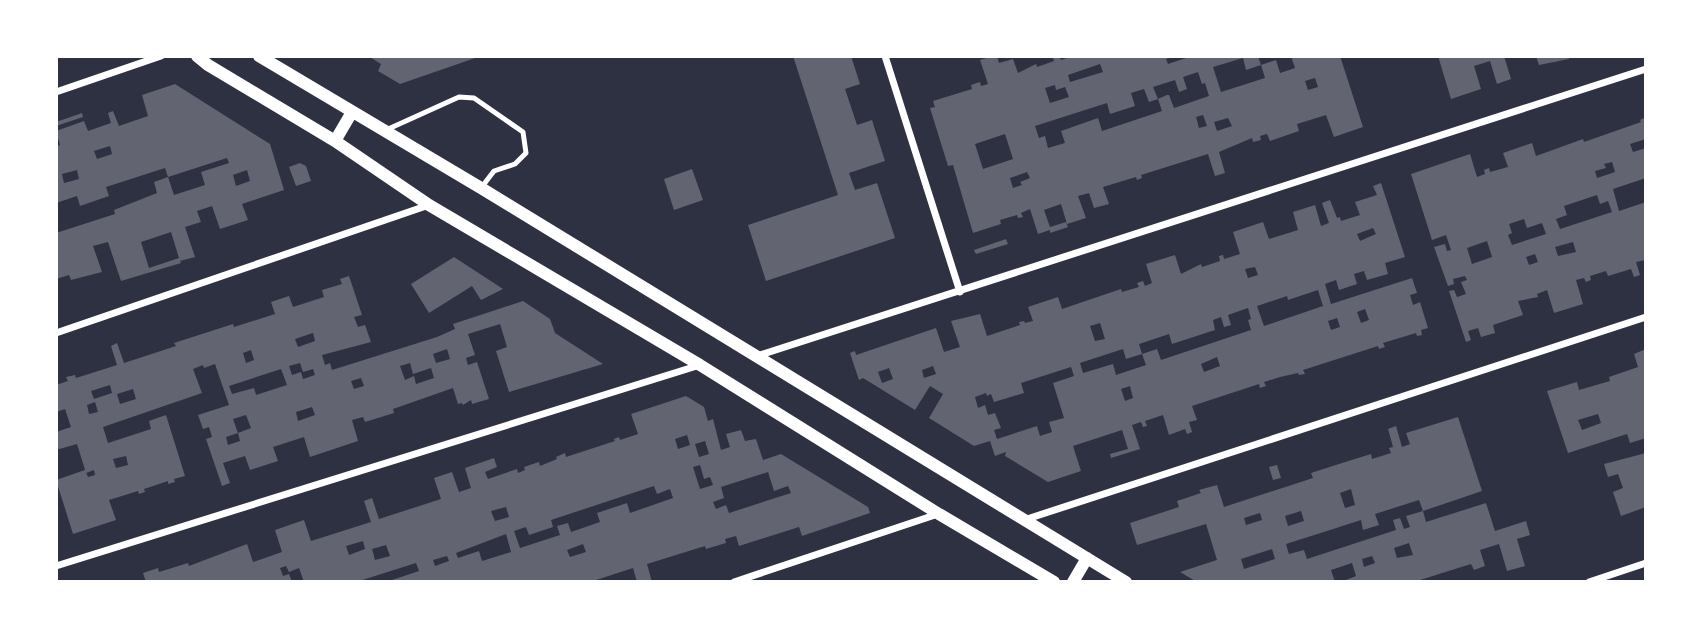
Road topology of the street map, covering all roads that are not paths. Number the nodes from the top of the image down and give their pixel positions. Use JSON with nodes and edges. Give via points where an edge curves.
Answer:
{"nodes":[{"id":1,"x":161,"y":56,"type":"edge"},
{"id":2,"x":197,"y":56,"type":"edge"},
{"id":3,"x":258,"y":56,"type":"edge"},
{"id":4,"x":885,"y":56,"type":"edge"},
{"id":5,"x":1646,"y":69,"type":"edge"},
{"id":6,"x":56,"y":92,"type":"edge"},
{"id":7,"x":352,"y":112,"type":"junction"},
{"id":8,"x":384,"y":131,"type":"junction"},
{"id":9,"x":335,"y":141,"type":"junction"},
{"id":10,"x":481,"y":188,"type":"junction"},
{"id":11,"x":429,"y":205,"type":"junction"},
{"id":12,"x":960,"y":292,"type":"junction"},
{"id":13,"x":1646,"y":317,"type":"edge"},
{"id":14,"x":56,"y":333,"type":"edge"},
{"id":15,"x":755,"y":357,"type":"junction"},
{"id":16,"x":700,"y":365,"type":"junction"},
{"id":17,"x":939,"y":514,"type":"junction"},
{"id":18,"x":1024,"y":520,"type":"junction"},
{"id":19,"x":1087,"y":558,"type":"junction"},
{"id":20,"x":1646,"y":563,"type":"edge"},
{"id":21,"x":56,"y":566,"type":"edge"},
{"id":22,"x":734,"y":582,"type":"edge"},
{"id":23,"x":1054,"y":582,"type":"edge"},
{"id":24,"x":1073,"y":582,"type":"edge"},
{"id":25,"x":1126,"y":582,"type":"edge"},
{"id":26,"x":1590,"y":582,"type":"edge"}],
"edges":[{"from":1,"to":6,"type":"street"},
{"from":2,"to":9,"type":"street"},
{"from":3,"to":7,"type":"street"},
{"from":4,"to":12,"type":"street"},
{"from":5,"to":12,"type":"street"},
{"from":7,"to":8,"type":"street"},
{"from":7,"to":9,"type":"street"},
{"from":8,"to":10,"type":"street"},
{"from":8,"to":10,"type":"lane","via":[[459,97],[474,99],[523,132],[526,153],[514,164],[494,171]]},
{"from":9,"to":11,"type":"street"},
{"from":10,"to":15,"type":"street"},
{"from":11,"to":14,"type":"street"},
{"from":11,"to":16,"type":"street"},
{"from":12,"to":15,"type":"street"},
{"from":13,"to":18,"type":"street"},
{"from":15,"to":18,"type":"street"},
{"from":16,"to":17,"type":"street"},
{"from":16,"to":21,"type":"street"},
{"from":17,"to":22,"type":"street"},
{"from":17,"to":23,"type":"street"},
{"from":18,"to":19,"type":"street"},
{"from":19,"to":24,"type":"street"},
{"from":19,"to":25,"type":"street"},
{"from":20,"to":26,"type":"street"}]}
